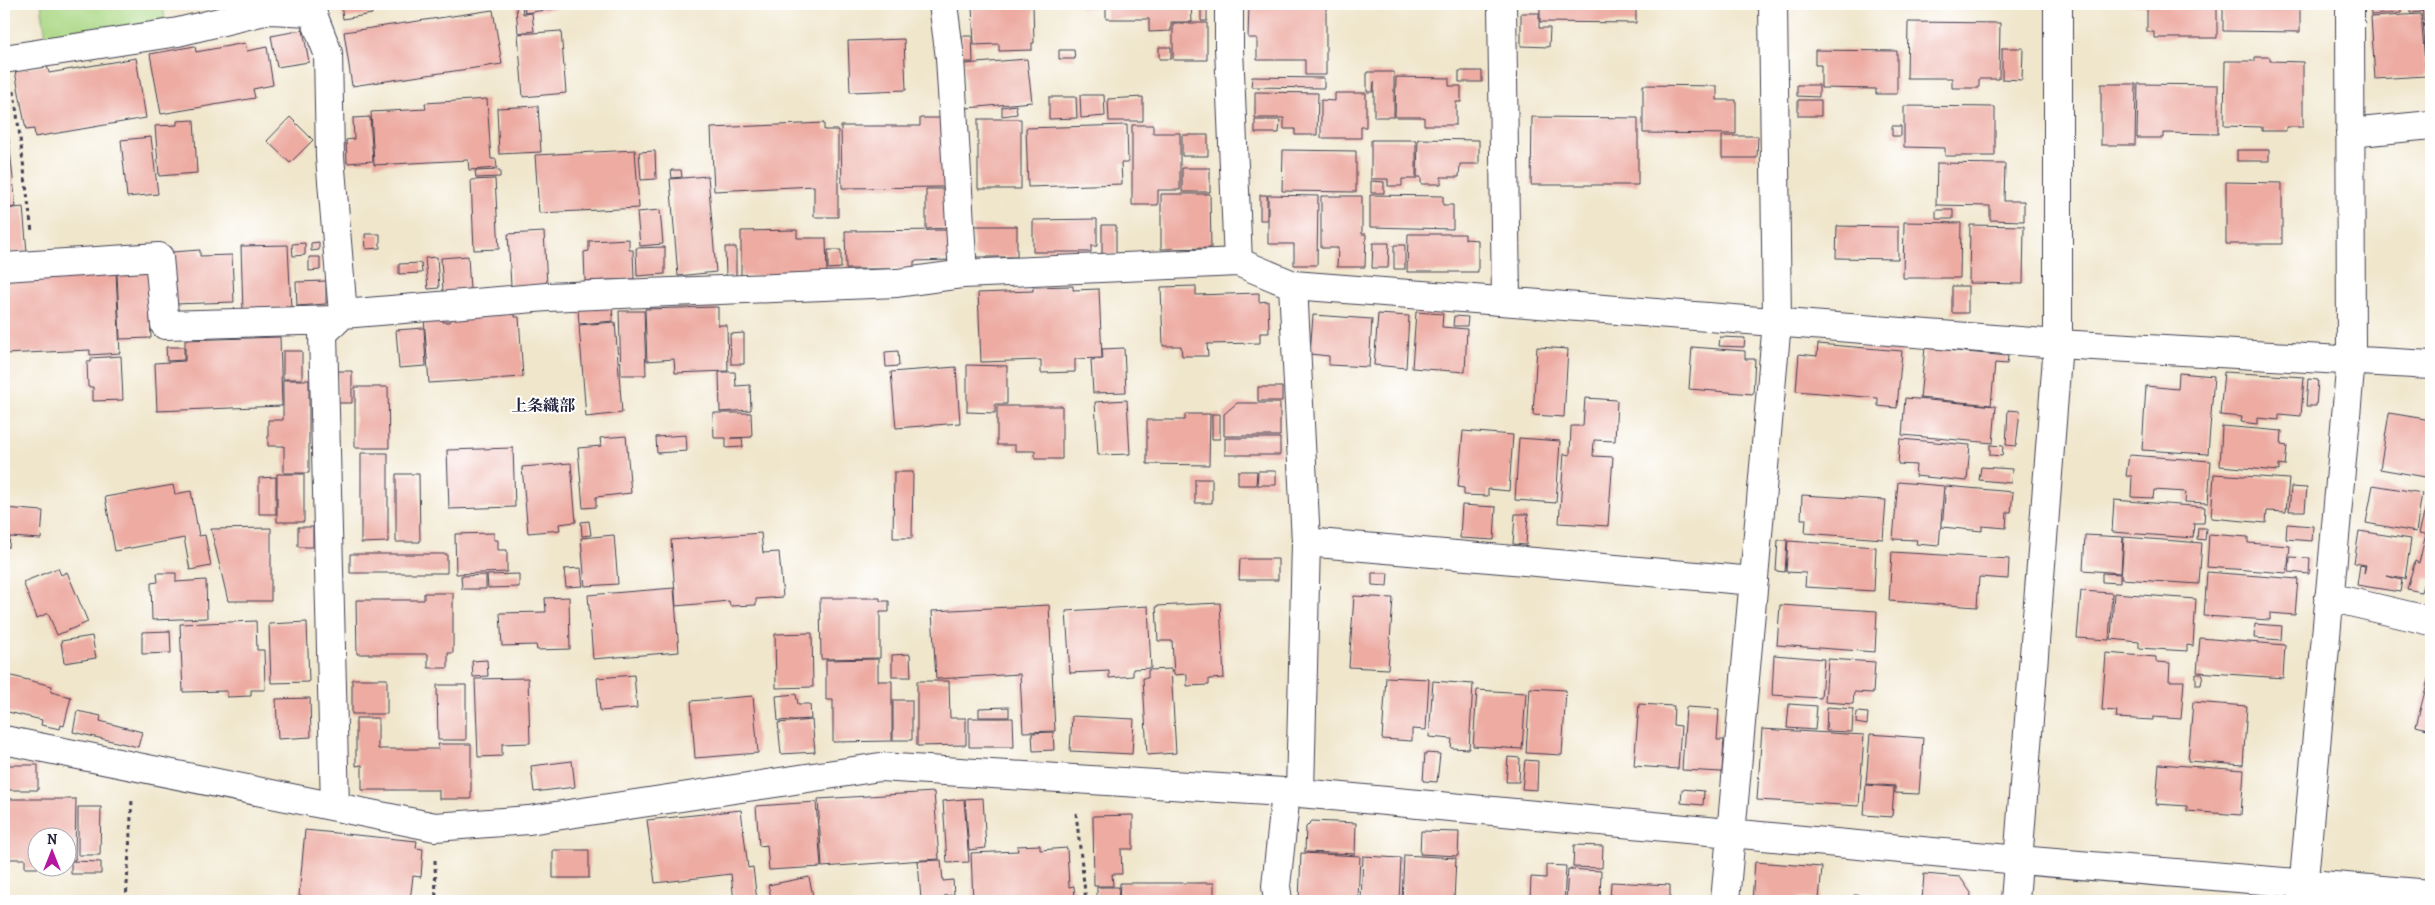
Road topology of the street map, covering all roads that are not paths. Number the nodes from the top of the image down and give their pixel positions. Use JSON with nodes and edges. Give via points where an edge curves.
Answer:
{"nodes":[{"id":1,"x":943,"y":4,"type":"edge"},
{"id":2,"x":1229,"y":4,"type":"edge"},
{"id":3,"x":1502,"y":4,"type":"edge"},
{"id":4,"x":1773,"y":4,"type":"edge"},
{"id":5,"x":2058,"y":4,"type":"edge"},
{"id":6,"x":2350,"y":4,"type":"edge"},
{"id":7,"x":315,"y":8,"type":"edge"},
{"id":8,"x":7,"y":59,"type":"edge"},
{"id":9,"x":2431,"y":125,"type":"edge"},
{"id":10,"x":2350,"y":133,"type":"junction"},
{"id":11,"x":1238,"y":262,"type":"junction"},
{"id":12,"x":4,"y":267,"type":"edge"},
{"id":13,"x":963,"y":274,"type":"junction"},
{"id":14,"x":1293,"y":284,"type":"junction"},
{"id":15,"x":1506,"y":301,"type":"junction"},
{"id":16,"x":340,"y":317,"type":"junction"},
{"id":17,"x":1777,"y":322,"type":"junction"},
{"id":18,"x":2058,"y":344,"type":"junction"},
{"id":19,"x":2350,"y":360,"type":"junction"},
{"id":20,"x":2431,"y":365,"type":"edge"},
{"id":21,"x":1306,"y":542,"type":"junction"},
{"id":22,"x":1754,"y":581,"type":"junction"},
{"id":23,"x":2329,"y":597,"type":"junction"},
{"id":24,"x":2431,"y":622,"type":"edge"},
{"id":25,"x":4,"y":740,"type":"edge"},
{"id":26,"x":1293,"y":793,"type":"junction"},
{"id":27,"x":335,"y":806,"type":"junction"},
{"id":28,"x":1732,"y":833,"type":"junction"},
{"id":29,"x":2018,"y":860,"type":"junction"},
{"id":30,"x":2302,"y":892,"type":"edge"},
{"id":31,"x":2431,"y":894,"type":"edge"},
{"id":32,"x":1278,"y":901,"type":"edge"},
{"id":33,"x":1726,"y":901,"type":"edge"},
{"id":34,"x":2015,"y":901,"type":"edge"}],
"edges":[{"from":1,"to":13,"type":"street","via":[[950,58]]},
{"from":2,"to":11,"type":"street","via":[[1228,48]]},
{"from":3,"to":15,"type":"street"},
{"from":4,"to":17,"type":"street"},
{"from":5,"to":18,"type":"street"},
{"from":6,"to":10,"type":"street"},
{"from":7,"to":8,"type":"street","via":[[269,10],[178,32]]},
{"from":7,"to":16,"type":"street","via":[[328,53],[330,157]]},
{"from":9,"to":10,"type":"street"},
{"from":10,"to":19,"type":"street"},
{"from":11,"to":13,"type":"street"},
{"from":11,"to":14,"type":"street"},
{"from":12,"to":16,"type":"street","via":[[159,257],[165,324]]},
{"from":13,"to":16,"type":"street","via":[[896,283],[547,297]]},
{"from":14,"to":15,"type":"street"},
{"from":14,"to":21,"type":"street"},
{"from":15,"to":17,"type":"street"},
{"from":16,"to":27,"type":"street","via":[[323,334]]},
{"from":17,"to":18,"type":"street"},
{"from":17,"to":22,"type":"street"},
{"from":18,"to":19,"type":"street"},
{"from":18,"to":29,"type":"street"},
{"from":19,"to":20,"type":"street"},
{"from":19,"to":23,"type":"street"},
{"from":21,"to":22,"type":"street"},
{"from":21,"to":26,"type":"street"},
{"from":22,"to":28,"type":"street"},
{"from":23,"to":24,"type":"street"},
{"from":23,"to":30,"type":"street"},
{"from":25,"to":27,"type":"street"},
{"from":26,"to":27,"type":"street","via":[[880,767],[529,820],[435,827]]},
{"from":26,"to":28,"type":"street"},
{"from":26,"to":32,"type":"street","via":[[1276,886]]},
{"from":28,"to":29,"type":"street"},
{"from":28,"to":33,"type":"street"},
{"from":29,"to":30,"type":"street"},
{"from":29,"to":34,"type":"street"},
{"from":30,"to":31,"type":"street"}]}
